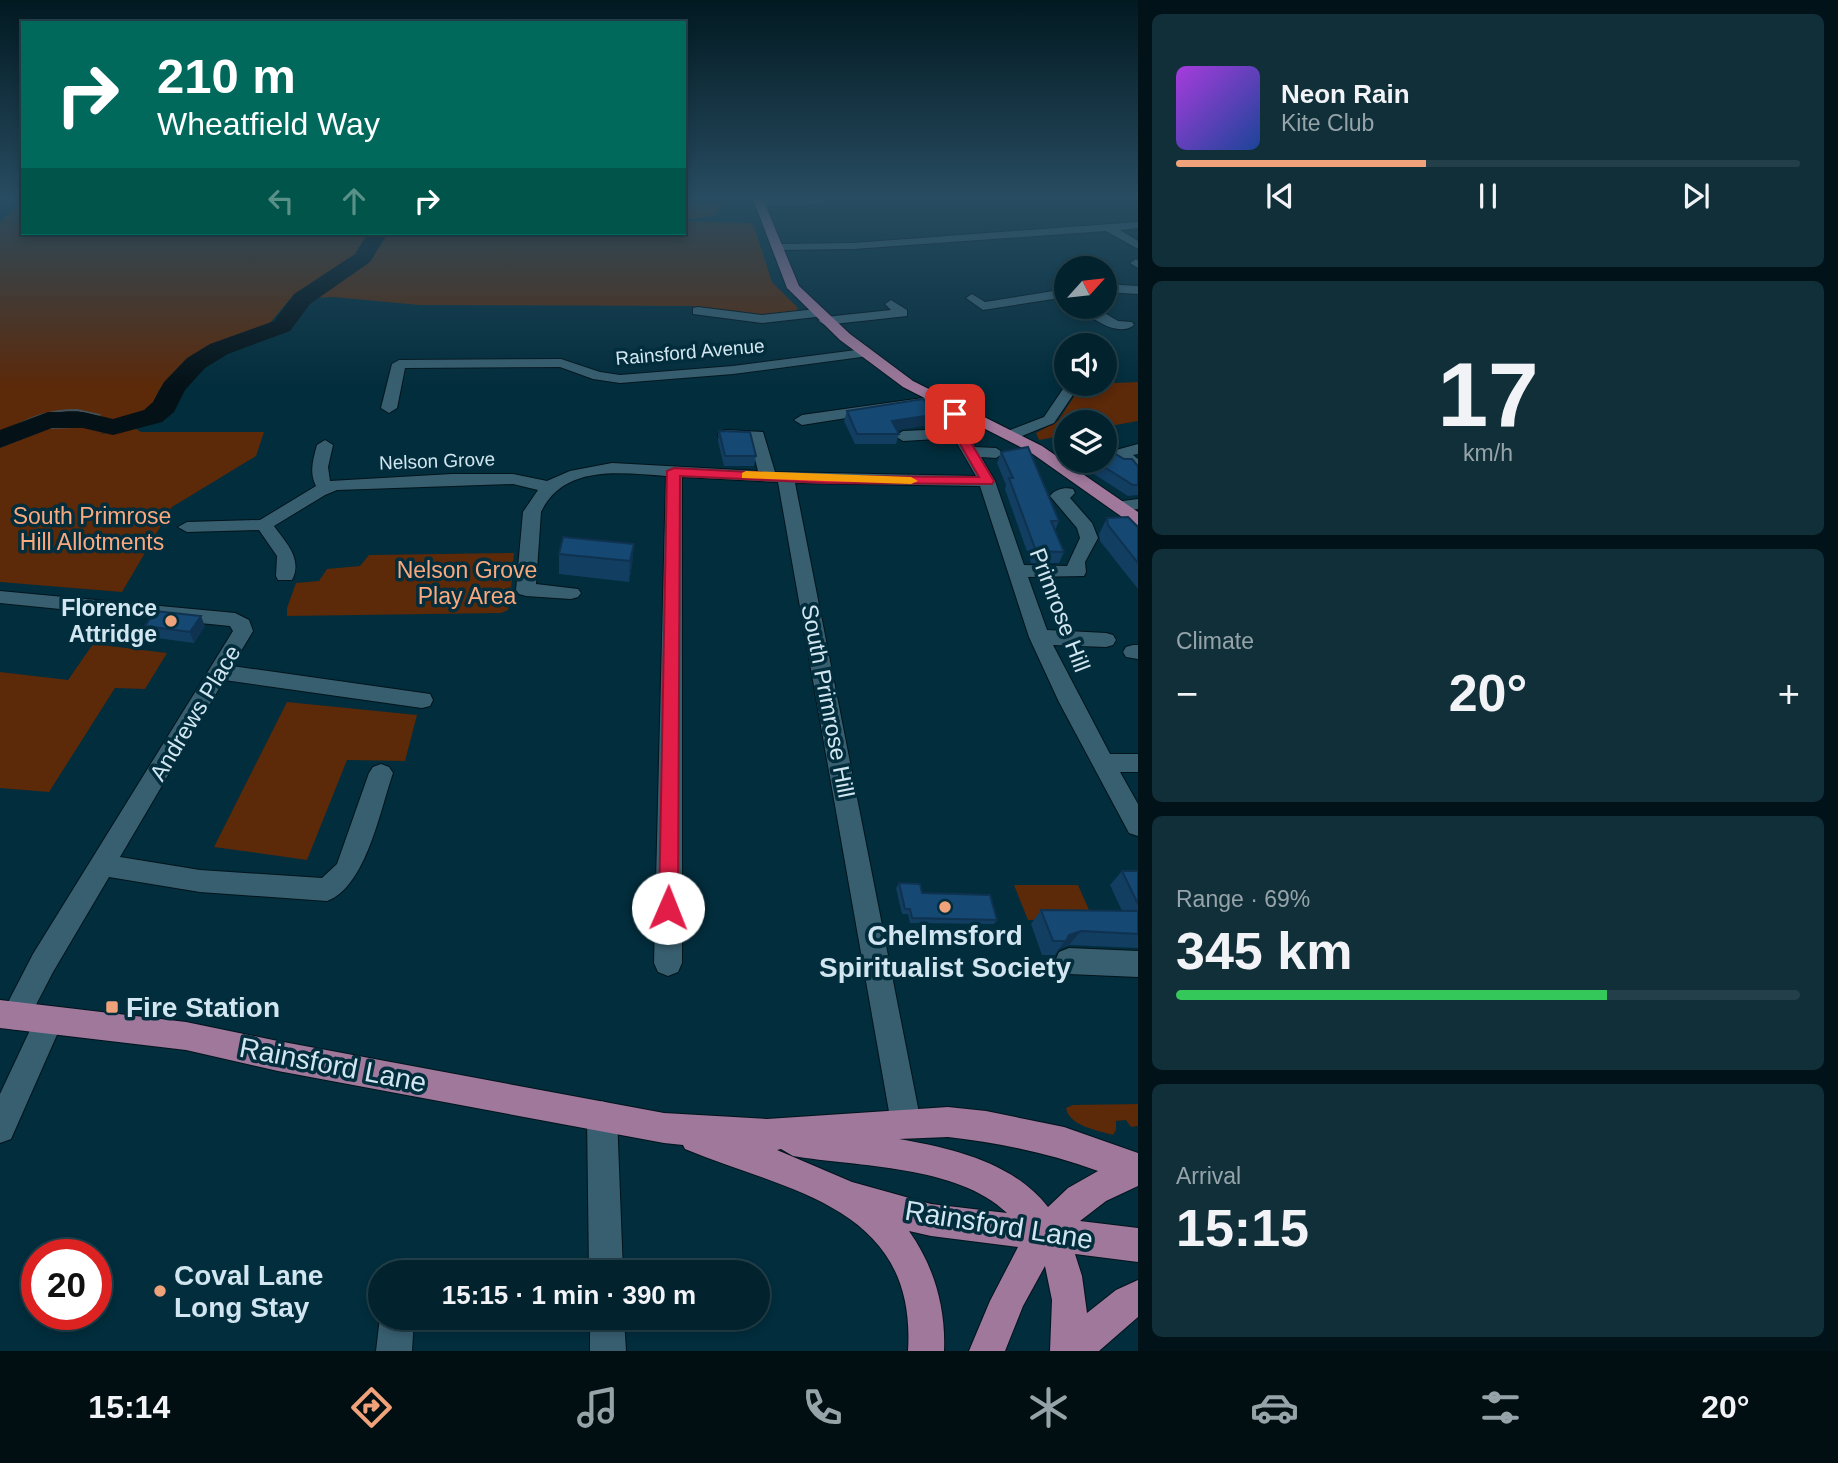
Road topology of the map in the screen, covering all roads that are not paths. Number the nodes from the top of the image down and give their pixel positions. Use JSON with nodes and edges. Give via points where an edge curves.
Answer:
{"nodes":[{"id":1,"x":782,"y":262,"type":"edge"},
{"id":2,"x":1117,"y":289,"type":"edge"},
{"id":3,"x":1138,"y":290,"type":"edge"},
{"id":4,"x":1054,"y":295,"type":"edge"},
{"id":5,"x":891,"y":304,"type":"dead end"},
{"id":6,"x":698,"y":311,"type":"dead end"},
{"id":7,"x":996,"y":315,"type":"dead end"},
{"id":8,"x":821,"y":317,"type":"junction"},
{"id":9,"x":1105,"y":319,"type":"edge"},
{"id":10,"x":1127,"y":324,"type":"dead end"},
{"id":11,"x":864,"y":353,"type":"junction"},
{"id":12,"x":1065,"y":396,"type":"edge"},
{"id":13,"x":937,"y":400,"type":"junction"},
{"id":14,"x":389,"y":408,"type":"dead end"},
{"id":15,"x":960,"y":410,"type":"junction"},
{"id":16,"x":802,"y":420,"type":"dead end"},
{"id":17,"x":958,"y":432,"type":"junction"},
{"id":18,"x":726,"y":435,"type":"edge"},
{"id":19,"x":903,"y":436,"type":"dead end"},
{"id":20,"x":1011,"y":436,"type":"junction"},
{"id":21,"x":325,"y":445,"type":"dead end"},
{"id":22,"x":1138,"y":449,"type":"edge"},
{"id":23,"x":971,"y":452,"type":"junction"},
{"id":24,"x":996,"y":453,"type":"dead end"},
{"id":25,"x":1138,"y":468,"type":"edge"},
{"id":26,"x":674,"y":471,"type":"junction"},
{"id":27,"x":777,"y":477,"type":"junction"},
{"id":28,"x":987,"y":481,"type":"junction"},
{"id":29,"x":549,"y":487,"type":"junction"},
{"id":30,"x":325,"y":488,"type":"junction"},
{"id":31,"x":1067,"y":493,"type":"dead end"},
{"id":32,"x":1130,"y":505,"type":"edge"},
{"id":33,"x":1138,"y":520,"type":"edge"},
{"id":34,"x":264,"y":526,"type":"junction"},
{"id":35,"x":187,"y":527,"type":"dead end"},
{"id":36,"x":1017,"y":571,"type":"junction"},
{"id":37,"x":285,"y":576,"type":"dead end"},
{"id":38,"x":571,"y":593,"type":"dead end"},
{"id":39,"x":0,"y":597,"type":"edge"},
{"id":40,"x":1039,"y":637,"type":"junction"},
{"id":41,"x":1106,"y":640,"type":"dead end"},
{"id":42,"x":218,"y":672,"type":"junction"},
{"id":43,"x":422,"y":700,"type":"dead end"},
{"id":44,"x":1103,"y":763,"type":"junction"},
{"id":45,"x":1138,"y":763,"type":"edge"},
{"id":46,"x":382,"y":773,"type":"dead end"},
{"id":47,"x":1138,"y":826,"type":"edge"},
{"id":48,"x":104,"y":865,"type":"junction"},
{"id":49,"x":1069,"y":961,"type":"dead end"},
{"id":50,"x":668,"y":963,"type":"dead end"},
{"id":51,"x":1138,"y":964,"type":"edge"},
{"id":52,"x":7,"y":1015,"type":"edge"},
{"id":53,"x":49,"y":1021,"type":"junction"},
{"id":54,"x":602,"y":1115,"type":"junction"},
{"id":55,"x":906,"y":1123,"type":"junction"},
{"id":56,"x":0,"y":1128,"type":"edge"},
{"id":57,"x":664,"y":1128,"type":"junction"},
{"id":58,"x":767,"y":1135,"type":"junction"},
{"id":59,"x":1138,"y":1170,"type":"edge"},
{"id":60,"x":850,"y":1198,"type":"junction"},
{"id":61,"x":1049,"y":1233,"type":"junction"},
{"id":62,"x":1138,"y":1245,"type":"edge"},
{"id":63,"x":606,"y":1260,"type":"edge"},
{"id":64,"x":1138,"y":1297,"type":"edge"},
{"id":65,"x":396,"y":1330,"type":"edge"},
{"id":66,"x":607,"y":1330,"type":"edge"},
{"id":67,"x":394,"y":1351,"type":"edge"},
{"id":68,"x":608,"y":1351,"type":"edge"},
{"id":69,"x":926,"y":1351,"type":"edge"},
{"id":70,"x":987,"y":1351,"type":"edge"},
{"id":71,"x":1068,"y":1351,"type":"edge"},
{"id":72,"x":1074,"y":1351,"type":"edge"}],
"edges":[{"from":1,"to":8,"type":"main road","via":[[798,295]]},
{"from":2,"to":3,"type":"street"},
{"from":4,"to":7,"type":"street","via":[[978,302]]},
{"from":5,"to":8,"type":"street","via":[[902,313]]},
{"from":6,"to":8,"type":"street","via":[[762,319]]},
{"from":8,"to":11,"type":"main road"},
{"from":9,"to":10,"type":"street","via":[[1115,325]]},
{"from":11,"to":13,"type":"main road"},
{"from":11,"to":14,"type":"street","name":"Rainsford Avenue","via":[[620,379],[561,363],[399,364]]},
{"from":12,"to":20,"type":"street","via":[[1049,420]]},
{"from":13,"to":15,"type":"main road"},
{"from":13,"to":16,"type":"street"},
{"from":15,"to":17,"type":"street","via":[[953,418]]},
{"from":15,"to":20,"type":"main road"},
{"from":17,"to":19,"type":"street"},
{"from":17,"to":23,"type":"street","name":"Primrose Hill"},
{"from":18,"to":27,"type":"street","name":"South Primrose Hill","via":[[757,435]]},
{"from":20,"to":32,"type":"main road"},
{"from":21,"to":30,"type":"street","via":[[318,471]]},
{"from":22,"to":25,"type":"street","via":[[1122,453]]},
{"from":23,"to":24,"type":"street"},
{"from":23,"to":28,"type":"street","name":"Primrose Hill"},
{"from":26,"to":27,"type":"street"},
{"from":26,"to":29,"type":"street","via":[[592,470]]},
{"from":26,"to":50,"type":"street"},
{"from":27,"to":28,"type":"street"},
{"from":27,"to":55,"type":"street","name":"South Primrose Hill"},
{"from":28,"to":36,"type":"street","name":"Primrose Hill"},
{"from":29,"to":30,"type":"street","name":"Nelson Grove","via":[[523,480],[452,479]]},
{"from":29,"to":38,"type":"street","via":[[532,512],[526,590]]},
{"from":30,"to":34,"type":"street","name":"Nelson Grove"},
{"from":31,"to":36,"type":"street","via":[[1059,496],[1086,527],[1089,538],[1076,562],[1077,572]]},
{"from":32,"to":33,"type":"main road"},
{"from":34,"to":35,"type":"street"},
{"from":34,"to":37,"type":"street","via":[[286,556]]},
{"from":36,"to":40,"type":"street","name":"Primrose Hill"},
{"from":39,"to":42,"type":"street","name":"Andrews Place","via":[[235,620],[243,631]]},
{"from":40,"to":41,"type":"street"},
{"from":40,"to":44,"type":"street","name":"Primrose Hill"},
{"from":42,"to":43,"type":"street"},
{"from":42,"to":48,"type":"street","name":"Andrews Place"},
{"from":44,"to":45,"type":"street"},
{"from":44,"to":47,"type":"street","name":"Primrose Hill"},
{"from":46,"to":48,"type":"street","via":[[347,870],[327,890],[200,881]]},
{"from":48,"to":52,"type":"street","name":"Andrews Place"},
{"from":49,"to":51,"type":"street"},
{"from":52,"to":53,"type":"main road","name":"Rainsford Lane"},
{"from":53,"to":54,"type":"main road","name":"Rainsford Lane","via":[[186,1036]]},
{"from":53,"to":56,"type":"street"},
{"from":54,"to":57,"type":"main road","name":"Rainsford Lane"},
{"from":54,"to":63,"type":"street"},
{"from":55,"to":58,"type":"main road","name":"Rainsford Lane"},
{"from":55,"to":59,"type":"main road","name":"Rainsford Lane","via":[[948,1122],[1026,1133]]},
{"from":57,"to":58,"type":"main road","name":"Rainsford Lane"},
{"from":57,"to":60,"type":"main road","name":"Rainsford Lane","via":[[769,1162]]},
{"from":58,"to":61,"type":"main road","via":[[936,1162],[991,1181],[1023,1204]]},
{"from":59,"to":61,"type":"main road","via":[[1104,1184],[1070,1207]]},
{"from":60,"to":61,"type":"main road","name":"Rainsford Lane","via":[[931,1220]]},
{"from":60,"to":69,"type":"main road","via":[[891,1234],[912,1269],[923,1298]]},
{"from":61,"to":62,"type":"main road","name":"Rainsford Lane"},
{"from":61,"to":70,"type":"main road","via":[[1004,1305]]},
{"from":61,"to":71,"type":"main road","via":[[1069,1293]]},
{"from":64,"to":72,"type":"main road","via":[[1102,1321]]},
{"from":65,"to":67,"type":"street"},
{"from":66,"to":68,"type":"street"}]}
